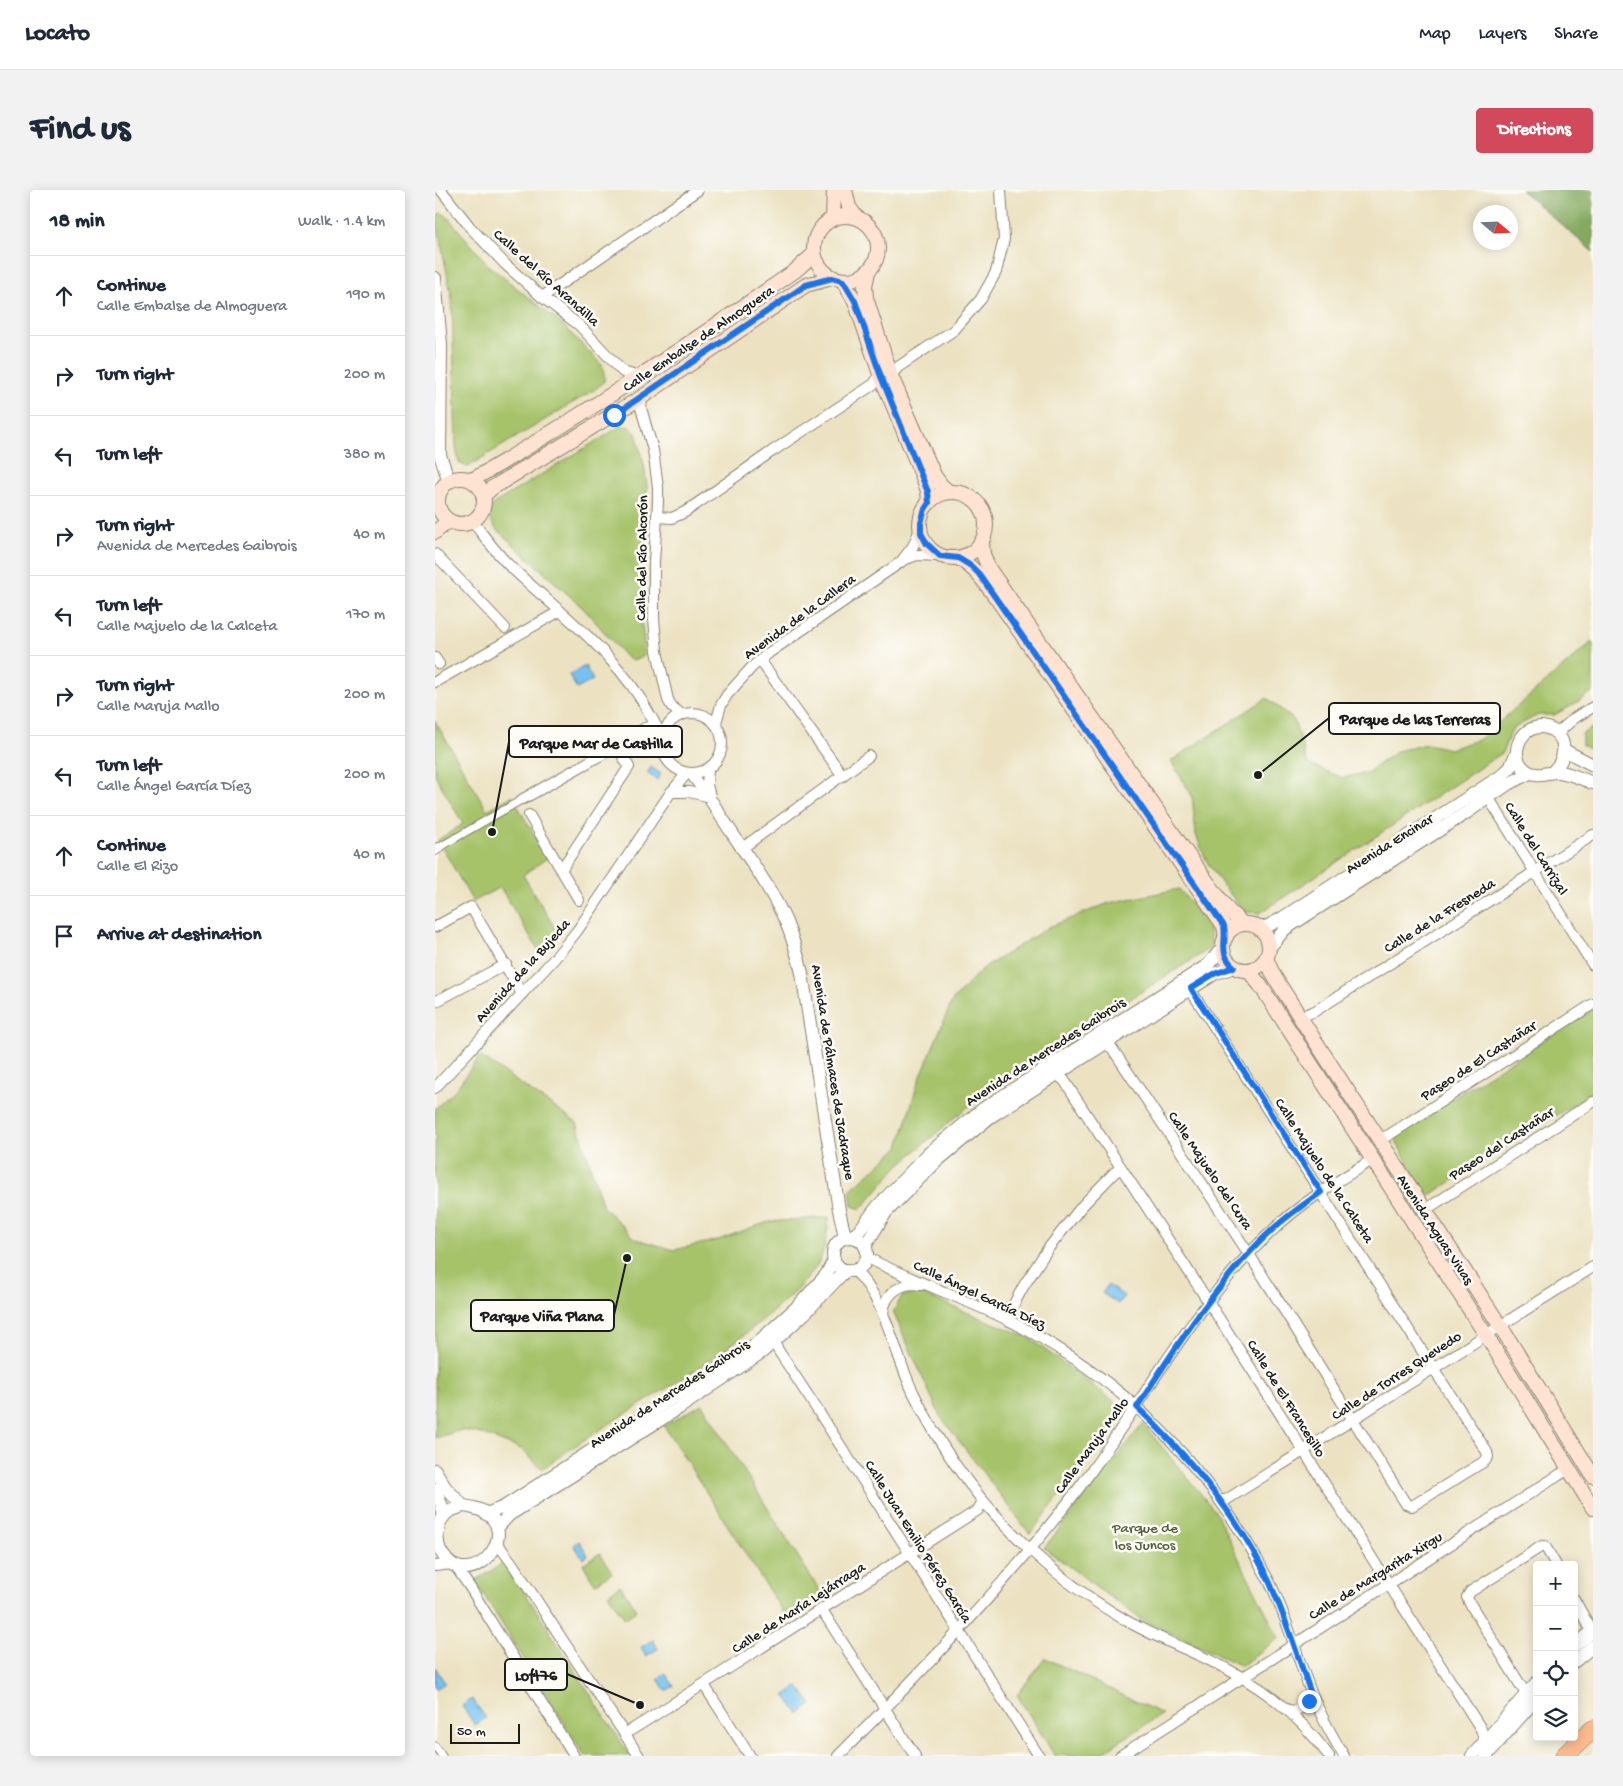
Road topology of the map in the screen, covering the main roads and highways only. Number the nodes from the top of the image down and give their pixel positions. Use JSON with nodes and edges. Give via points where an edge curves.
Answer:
{"nodes":[{"id":1,"x":834,"y":190,"type":"edge"},
{"id":2,"x":845,"y":190,"type":"edge"},
{"id":3,"x":856,"y":217,"type":"junction"},
{"id":4,"x":833,"y":218,"type":"junction"},
{"id":5,"x":814,"y":254,"type":"junction"},
{"id":6,"x":868,"y":272,"type":"junction"},
{"id":7,"x":838,"y":279,"type":"junction"},
{"id":8,"x":885,"y":375,"type":"junction"},
{"id":9,"x":472,"y":480,"type":"junction"},
{"id":10,"x":949,"y":492,"type":"junction"},
{"id":11,"x":483,"y":496,"type":"junction"},
{"id":12,"x":436,"y":501,"type":"edge"},
{"id":13,"x":929,"y":503,"type":"junction"},
{"id":14,"x":449,"y":521,"type":"junction"},
{"id":15,"x":435,"y":532,"type":"edge"},
{"id":16,"x":982,"y":542,"type":"junction"},
{"id":17,"x":958,"y":558,"type":"junction"},
{"id":18,"x":1055,"y":675,"type":"junction"},
{"id":19,"x":1192,"y":871,"type":"junction"},
{"id":20,"x":1243,"y":924,"type":"junction"},
{"id":21,"x":1225,"y":942,"type":"junction"},
{"id":22,"x":1268,"y":953,"type":"junction"},
{"id":23,"x":1241,"y":968,"type":"junction"},
{"id":24,"x":1593,"y":1476,"type":"edge"},
{"id":25,"x":1593,"y":1508,"type":"edge"},
{"id":26,"x":1593,"y":1729,"type":"edge"},
{"id":27,"x":1564,"y":1756,"type":"edge"}],
"edges":[{"from":1,"to":4,"type":"main road"},
{"from":2,"to":3,"type":"main road"},
{"from":3,"to":4,"type":"main road"},
{"from":3,"to":6,"type":"main road","via":[[872,229],[878,241],[878,253]]},
{"from":4,"to":5,"type":"main road","via":[[819,229],[813,245]]},
{"from":5,"to":7,"type":"main road","via":[[824,272]]},
{"from":5,"to":9,"type":"main road","name":"Calle Embalse de Almoguera","via":[[795,271],[639,377]]},
{"from":6,"to":7,"type":"main road","via":[[852,280]]},
{"from":6,"to":8,"type":"main road","via":[[865,298]]},
{"from":7,"to":8,"type":"main road","via":[[855,301]]},
{"from":7,"to":11,"type":"main road","name":"Calle Embalse de Almoguera","via":[[806,285],[642,397]]},
{"from":8,"to":10,"type":"main road","via":[[933,474]]},
{"from":8,"to":13,"type":"main road","via":[[924,480]]},
{"from":9,"to":11,"type":"main road"},
{"from":9,"to":12,"type":"main road","via":[[456,478],[449,481]]},
{"from":10,"to":13,"type":"main road"},
{"from":10,"to":16,"type":"main road","via":[[970,496],[981,507],[986,520]]},
{"from":11,"to":14,"type":"main road","via":[[479,515],[472,521],[463,524]]},
{"from":12,"to":14,"type":"main road"},
{"from":13,"to":17,"type":"main road","via":[[922,516],[921,527],[927,544],[940,556]]},
{"from":14,"to":15,"type":"main road"},
{"from":16,"to":17,"type":"main road","via":[[973,552]]},
{"from":16,"to":18,"type":"main road","via":[[989,569]]},
{"from":17,"to":18,"type":"main road","via":[[979,574]]},
{"from":18,"to":19,"type":"main road"},
{"from":19,"to":20,"type":"main road"},
{"from":19,"to":21,"type":"main road","via":[[1224,926]]},
{"from":20,"to":21,"type":"main road","via":[[1230,931]]},
{"from":20,"to":22,"type":"main road","via":[[1254,925],[1265,933]]},
{"from":21,"to":23,"type":"main road","via":[[1224,954],[1228,961]]},
{"from":22,"to":23,"type":"main road","via":[[1255,969]]},
{"from":22,"to":24,"type":"main road","name":"Avenida Aguas Vivas","via":[[1274,976],[1501,1326]]},
{"from":23,"to":25,"type":"main road","name":"Avenida Aguas Vivas","via":[[1260,985],[1486,1335]]},
{"from":26,"to":27,"type":"highway"}]}
